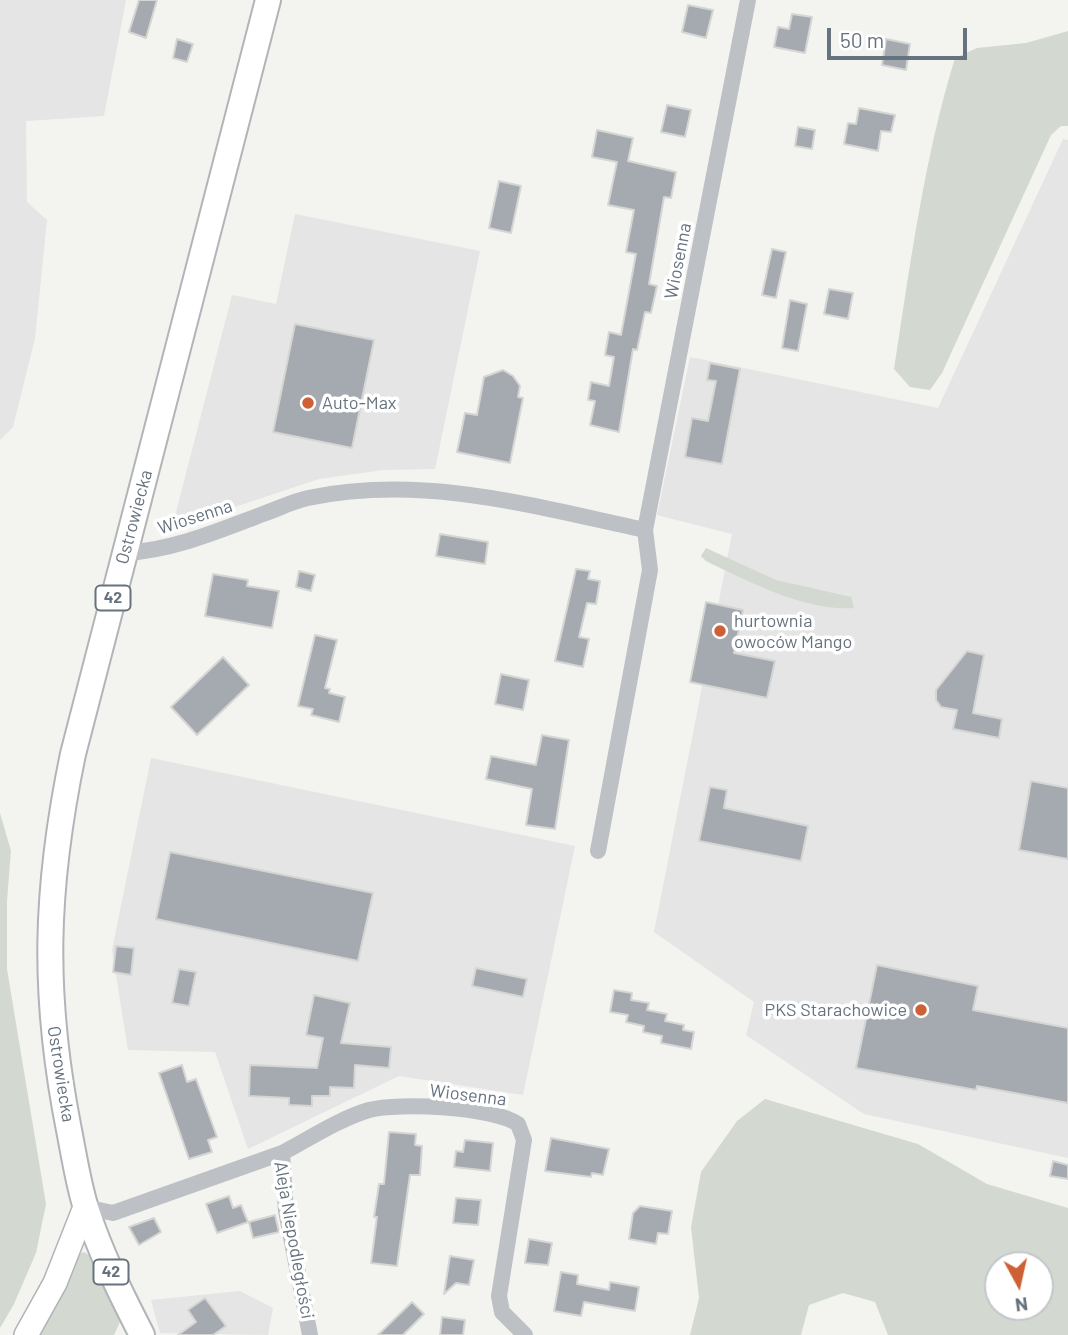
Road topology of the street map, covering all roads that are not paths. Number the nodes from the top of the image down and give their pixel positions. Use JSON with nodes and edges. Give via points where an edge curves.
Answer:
{"nodes":[{"id":1,"x":268,"y":0,"type":"edge"},
{"id":2,"x":748,"y":0,"type":"edge"},
{"id":3,"x":645,"y":530,"type":"junction"},
{"id":4,"x":125,"y":553,"type":"junction"},
{"id":5,"x":598,"y":851,"type":"dead end"},
{"id":6,"x":282,"y":1153,"type":"junction"},
{"id":7,"x":85,"y":1207,"type":"junction"},
{"id":8,"x":26,"y":1335,"type":"edge"},
{"id":9,"x":142,"y":1335,"type":"edge"},
{"id":10,"x":310,"y":1335,"type":"edge"},
{"id":11,"x":525,"y":1335,"type":"edge"}],
"edges":[{"from":1,"to":4,"type":"main road","name":"Ostrowiecka","number":"42"},
{"from":2,"to":3,"type":"street","name":"Wiosenna"},
{"from":3,"to":4,"type":"street","name":"Wiosenna","via":[[471,493],[358,490],[306,499],[185,543]]},
{"from":3,"to":5,"type":"street","name":"Wiosenna","via":[[650,570]]},
{"from":4,"to":7,"type":"main road","name":"Ostrowiecka","number":"42","via":[[59,825],[48,950],[60,1081]]},
{"from":6,"to":7,"type":"street","name":"Aleja Niepodległości","via":[[113,1213]]},
{"from":6,"to":10,"type":"street","name":"Aleja Niepodległości","via":[[286,1211]]},
{"from":6,"to":11,"type":"street","name":"Wiosenna","via":[[368,1110],[390,1106],[500,1115],[518,1124],[524,1139],[499,1296],[502,1312]]},
{"from":7,"to":8,"type":"street","via":[[55,1283]]},
{"from":7,"to":9,"type":"main road","number":"42"}]}
